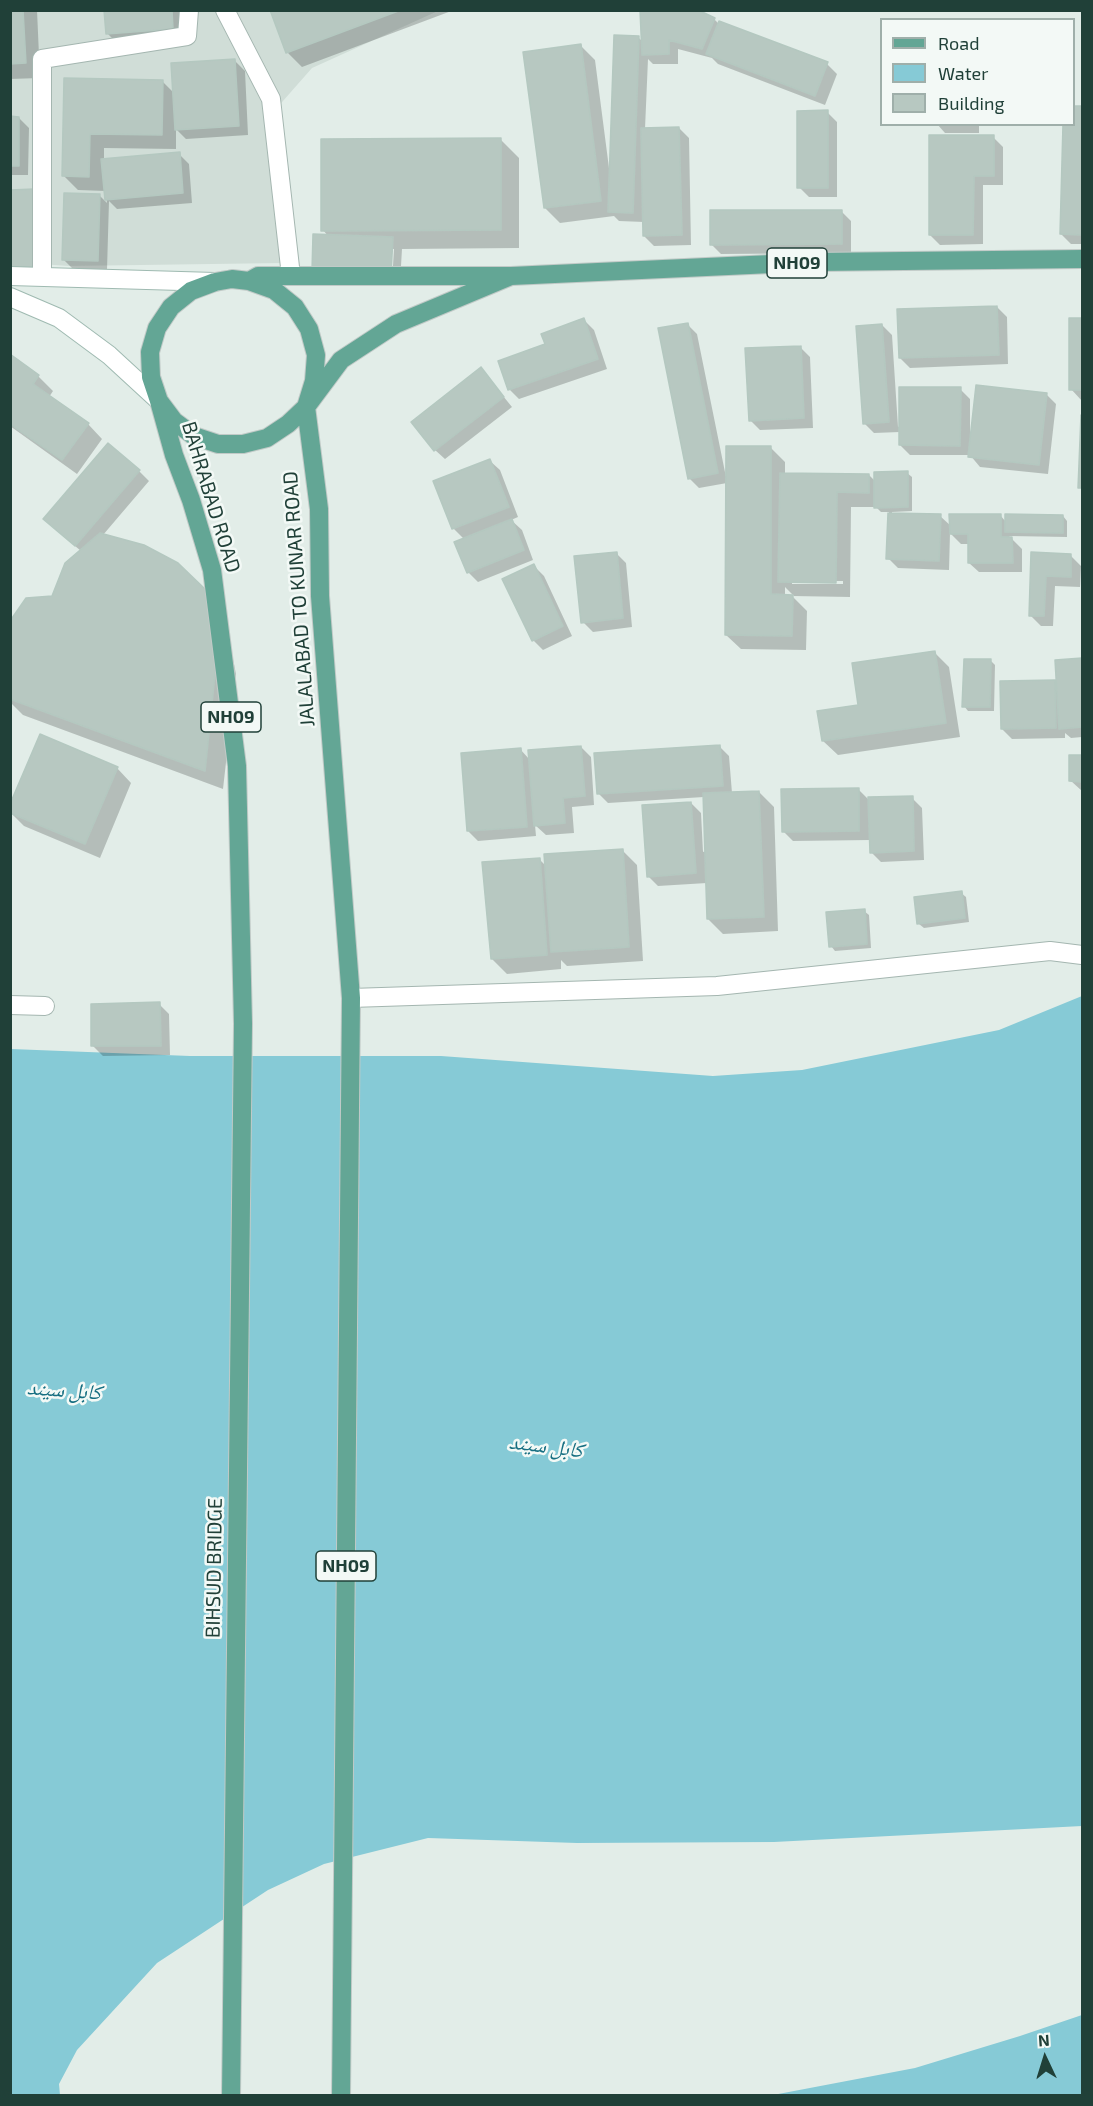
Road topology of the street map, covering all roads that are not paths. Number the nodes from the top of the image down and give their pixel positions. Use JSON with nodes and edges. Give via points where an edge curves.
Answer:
{"nodes":[{"id":1,"x":189,"y":10,"type":"edge"},
{"id":2,"x":225,"y":10,"type":"edge"},
{"id":3,"x":1083,"y":259,"type":"edge"},
{"id":4,"x":10,"y":276,"type":"edge"},
{"id":5,"x":42,"y":276,"type":"junction"},
{"id":6,"x":291,"y":276,"type":"junction"},
{"id":7,"x":511,"y":276,"type":"junction"},
{"id":8,"x":249,"y":281,"type":"junction"},
{"id":9,"x":215,"y":282,"type":"junction"},
{"id":10,"x":10,"y":297,"type":"edge"},
{"id":11,"x":159,"y":401,"type":"junction"},
{"id":12,"x":306,"y":407,"type":"junction"},
{"id":13,"x":1083,"y":955,"type":"edge"},
{"id":14,"x":351,"y":998,"type":"junction"},
{"id":15,"x":10,"y":1005,"type":"edge"},
{"id":16,"x":45,"y":1006,"type":"dead end"},
{"id":17,"x":241,"y":1041,"type":"joint"},
{"id":18,"x":231,"y":2096,"type":"edge"},
{"id":19,"x":341,"y":2096,"type":"edge"}],
"edges":[{"from":1,"to":5,"type":"street","via":[[187,36],[42,59]]},
{"from":2,"to":6,"type":"street","via":[[271,99]]},
{"from":3,"to":7,"type":"main road","number":"NH09","via":[[815,262]]},
{"from":4,"to":5,"type":"street"},
{"from":5,"to":9,"type":"street"},
{"from":6,"to":7,"type":"main road","number":"NH09"},
{"from":6,"to":8,"type":"main road","number":"NH09","via":[[258,276]]},
{"from":7,"to":12,"type":"main road","number":"NH09","via":[[396,324],[341,360]]},
{"from":8,"to":9,"type":"main road","number":"NH09"},
{"from":8,"to":12,"type":"main road","number":"NH09","via":[[274,290],[294,307],[309,329],[316,355]]},
{"from":9,"to":11,"type":"main road","number":"NH09","via":[[191,291],[171,307],[157,328],[150,369]]},
{"from":10,"to":11,"type":"street","via":[[59,318],[109,355]]},
{"from":11,"to":12,"type":"main road","number":"NH09","via":[[174,421],[194,436],[218,444],[243,444],[267,438]]},
{"from":11,"to":17,"type":"main road","name":"BAHRABAD ROAD","number":"NH09","via":[[214,582],[237,766]]},
{"from":12,"to":14,"type":"main road","name":"JALALABAD TO KUNAR ROAD","number":"NH09","via":[[319,509],[321,596]]},
{"from":13,"to":14,"type":"street","via":[[1050,951],[717,986]]},
{"from":14,"to":19,"type":"main road","name":"JALALABAD TO KUNAR ROAD","number":"NH09"},
{"from":15,"to":16,"type":"street"},
{"from":17,"to":18,"type":"main road","name":"BIHSUD BRIDGE","number":"NH09"}]}
